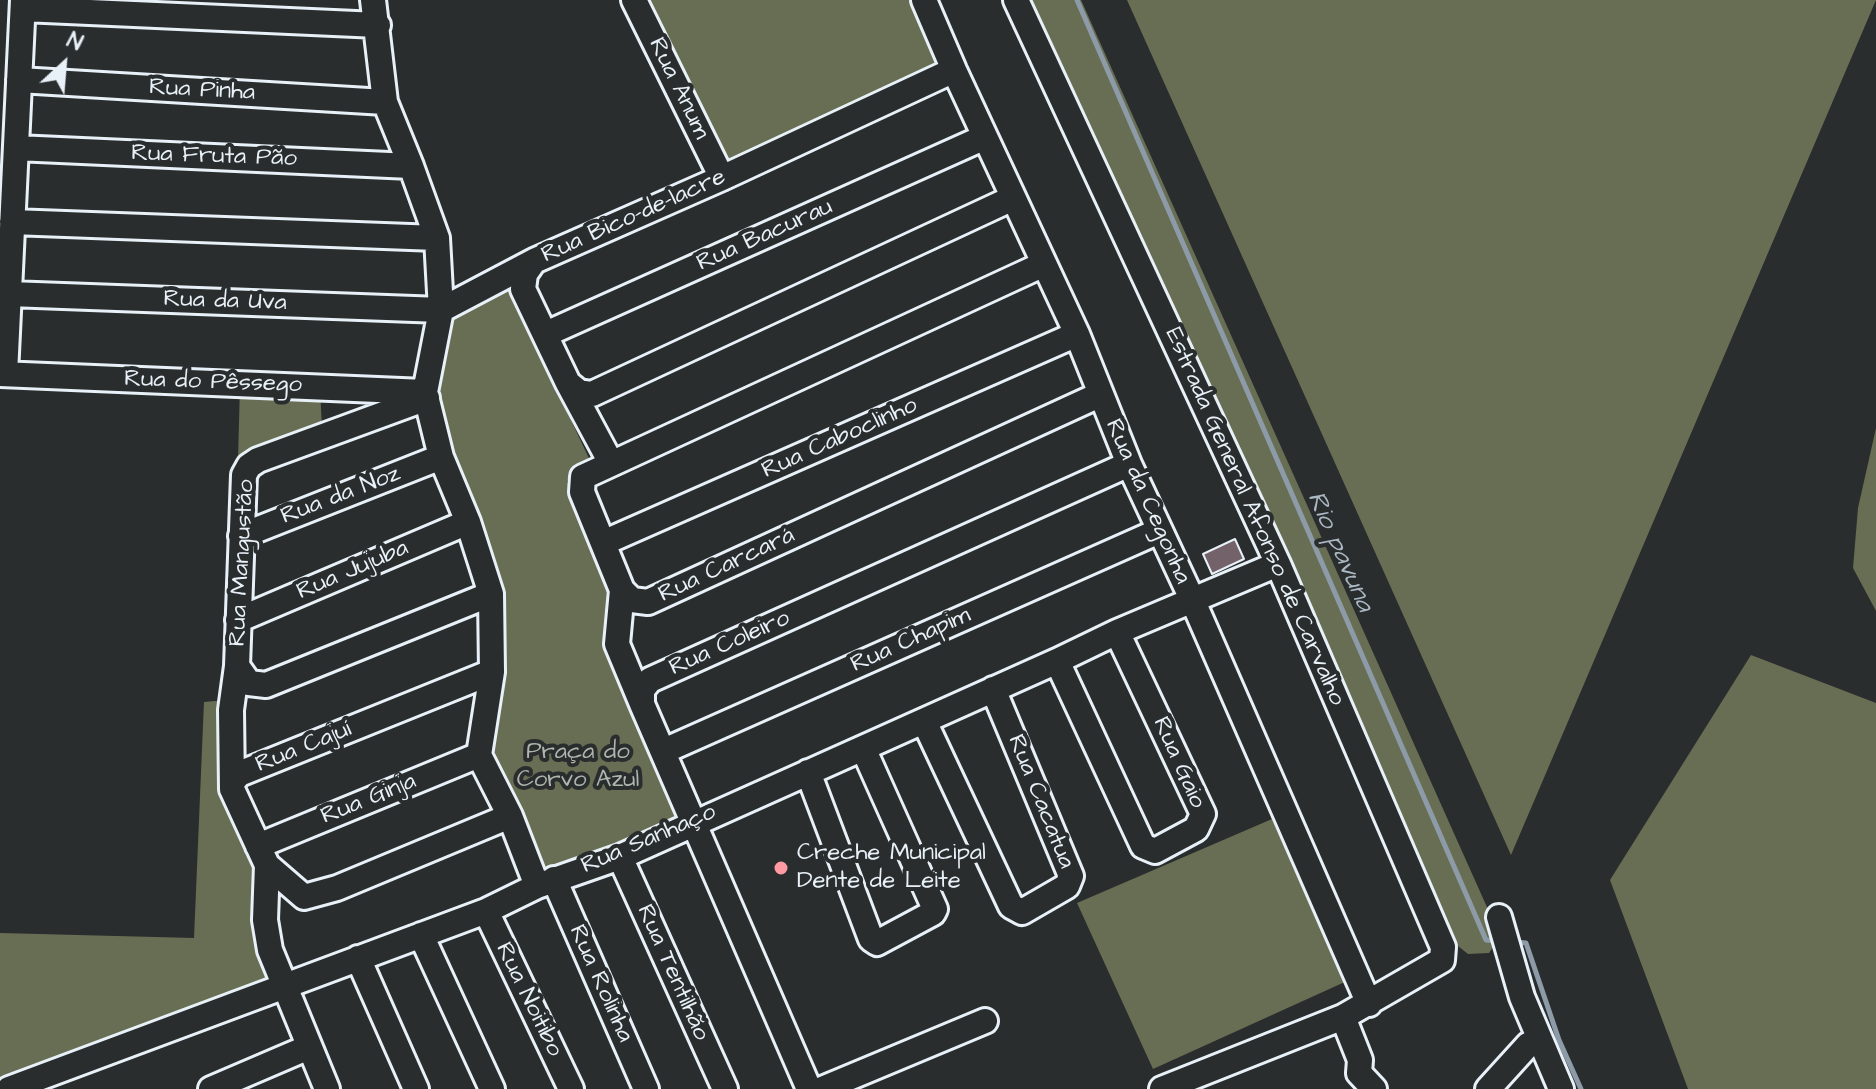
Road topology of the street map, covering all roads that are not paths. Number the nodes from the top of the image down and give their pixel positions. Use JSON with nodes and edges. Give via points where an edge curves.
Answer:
{"nodes":[{"id":1,"x":373,"y":0,"type":"edge"},
{"id":2,"x":634,"y":0,"type":"edge"},
{"id":3,"x":924,"y":0,"type":"edge"},
{"id":4,"x":1016,"y":0,"type":"edge"},
{"id":5,"x":23,"y":5,"type":"edge"},
{"id":6,"x":378,"y":25,"type":"junction"},
{"id":7,"x":954,"y":70,"type":"junction"},
{"id":8,"x":19,"y":80,"type":"junction"},
{"id":9,"x":385,"y":102,"type":"junction"},
{"id":10,"x":985,"y":137,"type":"junction"},
{"id":11,"x":16,"y":148,"type":"junction"},
{"id":12,"x":411,"y":166,"type":"junction"},
{"id":13,"x":722,"y":178,"type":"junction"},
{"id":14,"x":1013,"y":198,"type":"junction"},
{"id":15,"x":12,"y":222,"type":"junction"},
{"id":16,"x":437,"y":238,"type":"junction"},
{"id":17,"x":534,"y":261,"type":"junction"},
{"id":18,"x":1044,"y":264,"type":"junction"},
{"id":19,"x":9,"y":294,"type":"junction"},
{"id":20,"x":441,"y":310,"type":"junction"},
{"id":21,"x":546,"y":334,"type":"junction"},
{"id":22,"x":1077,"y":334,"type":"junction"},
{"id":23,"x":2,"y":374,"type":"edge"},
{"id":24,"x":568,"y":383,"type":"junction"},
{"id":25,"x":426,"y":395,"type":"junction"},
{"id":26,"x":1099,"y":395,"type":"junction"},
{"id":27,"x":441,"y":457,"type":"junction"},
{"id":28,"x":611,"y":463,"type":"junction"},
{"id":29,"x":1129,"y":464,"type":"junction"},
{"id":30,"x":468,"y":522,"type":"junction"},
{"id":31,"x":1159,"y":531,"type":"junction"},
{"id":32,"x":241,"y":536,"type":"junction"},
{"id":33,"x":603,"y":543,"type":"junction"},
{"id":34,"x":1278,"y":564,"type":"junction"},
{"id":35,"x":622,"y":590,"type":"junction"},
{"id":36,"x":491,"y":594,"type":"junction"},
{"id":37,"x":1192,"y":599,"type":"junction"},
{"id":38,"x":238,"y":620,"type":"junction"},
{"id":39,"x":1117,"y":632,"type":"junction"},
{"id":40,"x":1057,"y":661,"type":"junction"},
{"id":41,"x":237,"y":666,"type":"junction"},
{"id":42,"x":492,"y":672,"type":"junction"},
{"id":43,"x":993,"y":689,"type":"junction"},
{"id":44,"x":642,"y":704,"type":"junction"},
{"id":45,"x":924,"y":721,"type":"junction"},
{"id":46,"x":863,"y":748,"type":"junction"},
{"id":47,"x":664,"y":751,"type":"junction"},
{"id":48,"x":479,"y":755,"type":"junction"},
{"id":49,"x":808,"y":772,"type":"junction"},
{"id":50,"x":232,"y":789,"type":"junction"},
{"id":51,"x":510,"y":816,"type":"junction"},
{"id":52,"x":694,"y":821,"type":"junction"},
{"id":53,"x":262,"y":855,"type":"junction"},
{"id":54,"x":620,"y":857,"type":"junction"},
{"id":55,"x":545,"y":882,"type":"junction"},
{"id":56,"x":486,"y":911,"type":"junction"},
{"id":57,"x":1499,"y":917,"type":"dead end"},
{"id":58,"x":421,"y":935,"type":"junction"},
{"id":59,"x":358,"y":958,"type":"junction"},
{"id":60,"x":283,"y":987,"type":"junction"},
{"id":61,"x":1369,"y":1004,"type":"junction"},
{"id":62,"x":1343,"y":1017,"type":"junction"},
{"id":63,"x":985,"y":1021,"type":"dead end"},
{"id":64,"x":1539,"y":1040,"type":"junction"},
{"id":65,"x":309,"y":1047,"type":"junction"},
{"id":66,"x":1361,"y":1084,"type":"edge"},
{"id":67,"x":9,"y":1089,"type":"edge"},
{"id":68,"x":211,"y":1089,"type":"edge"},
{"id":69,"x":327,"y":1089,"type":"edge"},
{"id":70,"x":416,"y":1089,"type":"edge"},
{"id":71,"x":492,"y":1089,"type":"edge"},
{"id":72,"x":571,"y":1089,"type":"edge"},
{"id":73,"x":646,"y":1089,"type":"edge"},
{"id":74,"x":725,"y":1089,"type":"edge"},
{"id":75,"x":809,"y":1089,"type":"edge"},
{"id":76,"x":822,"y":1089,"type":"edge"},
{"id":77,"x":1162,"y":1089,"type":"edge"},
{"id":78,"x":1488,"y":1089,"type":"edge"},
{"id":79,"x":1561,"y":1089,"type":"edge"}],
"edges":[{"from":1,"to":6,"type":"street"},
{"from":2,"to":13,"type":"street","name":"Rua Anum"},
{"from":3,"to":7,"type":"street","name":"Rua da Cegonha"},
{"from":4,"to":34,"type":"street","name":"Estrada General Afonso de Carvalho"},
{"from":5,"to":6,"type":"street"},
{"from":5,"to":8,"type":"street"},
{"from":6,"to":9,"type":"street"},
{"from":7,"to":10,"type":"street","name":"Rua da Cegonha"},
{"from":7,"to":13,"type":"street","name":"Rua Bico-de-lacre"},
{"from":8,"to":9,"type":"street","name":"Rua Pinha"},
{"from":8,"to":11,"type":"street"},
{"from":9,"to":12,"type":"street"},
{"from":10,"to":14,"type":"street","name":"Rua da Cegonha"},
{"from":10,"to":21,"type":"street","name":"Rua Bacurau"},
{"from":11,"to":12,"type":"street","name":"Rua Fruta Pão"},
{"from":11,"to":15,"type":"street"},
{"from":12,"to":16,"type":"street"},
{"from":13,"to":17,"type":"street","name":"Rua Bico-de-lacre"},
{"from":14,"to":18,"type":"street","name":"Rua da Cegonha"},
{"from":14,"to":24,"type":"street","via":[[592,394]]},
{"from":15,"to":16,"type":"street"},
{"from":15,"to":19,"type":"street"},
{"from":16,"to":20,"type":"street"},
{"from":17,"to":20,"type":"street"},
{"from":17,"to":21,"type":"street","name":"Rua Bico-de-lacre","via":[[523,289]]},
{"from":18,"to":22,"type":"street","name":"Rua da Cegonha"},
{"from":18,"to":28,"type":"street","name":"Rua Carcará"},
{"from":19,"to":20,"type":"street","name":"Rua da Uva"},
{"from":19,"to":23,"type":"street"},
{"from":20,"to":25,"type":"street"},
{"from":21,"to":24,"type":"street","name":"Rua Bico-de-lacre"},
{"from":22,"to":26,"type":"street","name":"Rua da Cegonha"},
{"from":22,"to":33,"type":"street","name":"Rua Caboclinho"},
{"from":23,"to":25,"type":"street","name":"Rua do Pêssego"},
{"from":24,"to":28,"type":"street","name":"Rua Bico-de-lacre"},
{"from":25,"to":27,"type":"street"},
{"from":25,"to":32,"type":"street","name":"Rua Mangustão","via":[[249,466]]},
{"from":26,"to":29,"type":"street","name":"Rua da Cegonha"},
{"from":26,"to":35,"type":"street","name":"Rua Carcará","via":[[648,602],[632,600]]},
{"from":27,"to":30,"type":"street"},
{"from":27,"to":32,"type":"street","name":"Rua da Noz"},
{"from":28,"to":33,"type":"street","name":"Rua Carcará","via":[[581,482]]},
{"from":29,"to":31,"type":"street","name":"Rua da Cegonha"},
{"from":29,"to":44,"type":"street","name":"Rua Coleiro","via":[[650,680],[642,690]]},
{"from":30,"to":36,"type":"street"},
{"from":30,"to":38,"type":"street","name":"Rua Jujuba"},
{"from":31,"to":37,"type":"street","name":"Rua da Cegonha"},
{"from":31,"to":47,"type":"street","name":"Rua Chapim"},
{"from":32,"to":38,"type":"street","name":"Rua Mangustão"},
{"from":33,"to":35,"type":"street","name":"Rua Carcará"},
{"from":34,"to":37,"type":"street","name":"Rua Sanhaço"},
{"from":34,"to":61,"type":"street","name":"Estrada General Afonso de Carvalho","via":[[1442,939],[1442,960]]},
{"from":35,"to":44,"type":"street","via":[[617,644]]},
{"from":36,"to":41,"type":"street","name":"Rua Mangustão","via":[[266,685],[249,683]]},
{"from":36,"to":42,"type":"street"},
{"from":37,"to":39,"type":"street","name":"Rua Sanhaço"},
{"from":37,"to":61,"type":"street","name":"Rua da Cegonha"},
{"from":38,"to":41,"type":"street","name":"Rua Mangustão"},
{"from":39,"to":40,"type":"street","name":"Rua Sanhaço"},
{"from":39,"to":40,"type":"street","name":"Rua Gaio","via":[[1203,814],[1196,829],[1155,851],[1143,846]]},
{"from":40,"to":43,"type":"street","name":"Rua Sanhaço"},
{"from":41,"to":50,"type":"street","via":[[231,710]]},
{"from":42,"to":48,"type":"street"},
{"from":42,"to":50,"type":"street","name":"Rua Cajuí","via":[[239,774]]},
{"from":43,"to":45,"type":"street","name":"Rua Sanhaço"},
{"from":43,"to":45,"type":"street","name":"Rua Cacatua","via":[[1071,876],[1067,886],[1022,912],[1011,906]]},
{"from":44,"to":47,"type":"street"},
{"from":45,"to":46,"type":"street","name":"Rua Sanhaço"},
{"from":46,"to":49,"type":"street","name":"Rua Sanhaço"},
{"from":46,"to":49,"type":"street","via":[[935,909],[877,943],[871,939]]},
{"from":47,"to":52,"type":"street"},
{"from":48,"to":51,"type":"street","name":"Rua Rolinha"},
{"from":48,"to":53,"type":"street","name":"Rua Ginja"},
{"from":49,"to":52,"type":"street","name":"Rua Sanhaço"},
{"from":50,"to":53,"type":"street","name":"Rua Cajuí"},
{"from":51,"to":53,"type":"street","name":"Rua Cajuí","via":[[310,897],[298,895]]},
{"from":51,"to":55,"type":"street","name":"Rua Rolinha"},
{"from":52,"to":54,"type":"street","name":"Rua Sanhaço"},
{"from":52,"to":75,"type":"street"},
{"from":53,"to":60,"type":"street","via":[[265,920]]},
{"from":54,"to":55,"type":"street","name":"Rua Sanhaço"},
{"from":54,"to":74,"type":"street","name":"Rua Tentilhão"},
{"from":55,"to":56,"type":"street","name":"Rua Sanhaço"},
{"from":55,"to":73,"type":"street","name":"Rua Rolinha"},
{"from":56,"to":58,"type":"street","name":"Rua Sanhaço"},
{"from":56,"to":72,"type":"street","name":"Rua Noitibo"},
{"from":57,"to":64,"type":"street"},
{"from":58,"to":59,"type":"street","name":"Rua Sanhaço"},
{"from":58,"to":71,"type":"street"},
{"from":59,"to":60,"type":"street","name":"Rua Sanhaço"},
{"from":59,"to":70,"type":"street"},
{"from":60,"to":65,"type":"street"},
{"from":60,"to":67,"type":"street","name":"Rua Sanhaço"},
{"from":61,"to":62,"type":"street"},
{"from":62,"to":66,"type":"street","via":[[1360,1060]]},
{"from":62,"to":77,"type":"street"},
{"from":63,"to":76,"type":"street"},
{"from":64,"to":78,"type":"street","via":[[1528,1045]]},
{"from":64,"to":79,"type":"street"},
{"from":65,"to":68,"type":"street"},
{"from":65,"to":69,"type":"street"}]}
